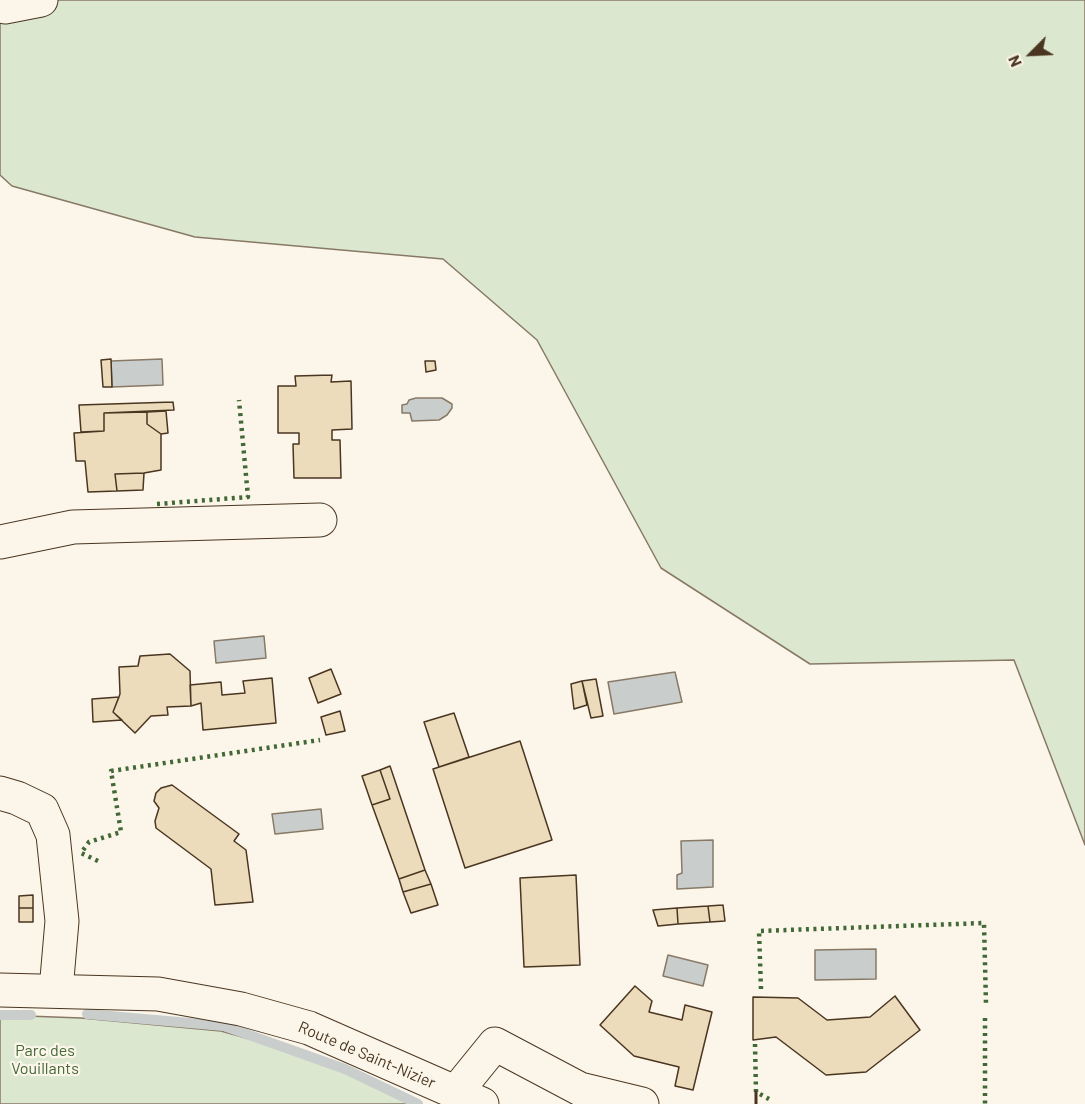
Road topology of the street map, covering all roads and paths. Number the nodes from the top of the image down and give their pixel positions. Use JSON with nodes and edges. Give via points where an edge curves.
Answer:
{"nodes":[{"id":1,"x":41,"y":0,"type":"edge"},
{"id":2,"x":0,"y":5,"type":"edge"},
{"id":3,"x":320,"y":520,"type":"dead end"},
{"id":4,"x":0,"y":542,"type":"edge"},
{"id":5,"x":0,"y":793,"type":"edge"},
{"id":6,"x":0,"y":990,"type":"edge"},
{"id":7,"x":56,"y":990,"type":"junction"},
{"id":8,"x":469,"y":1098,"type":"edge"},
{"id":9,"x":642,"y":1104,"type":"edge"}],
"edges":[{"from":1,"to":2,"type":"street"},
{"from":3,"to":4,"type":"street","via":[[73,527]]},
{"from":5,"to":7,"type":"street","via":[[42,810],[53,835],[62,921]]},
{"from":6,"to":7,"type":"street","name":"Route de Saint-Nizier"},
{"from":7,"to":8,"type":"street","name":"Route de Saint-Nizier","via":[[158,994],[241,1010],[309,1028]]},
{"from":8,"to":9,"type":"street","via":[[495,1044],[580,1089]]}]}
